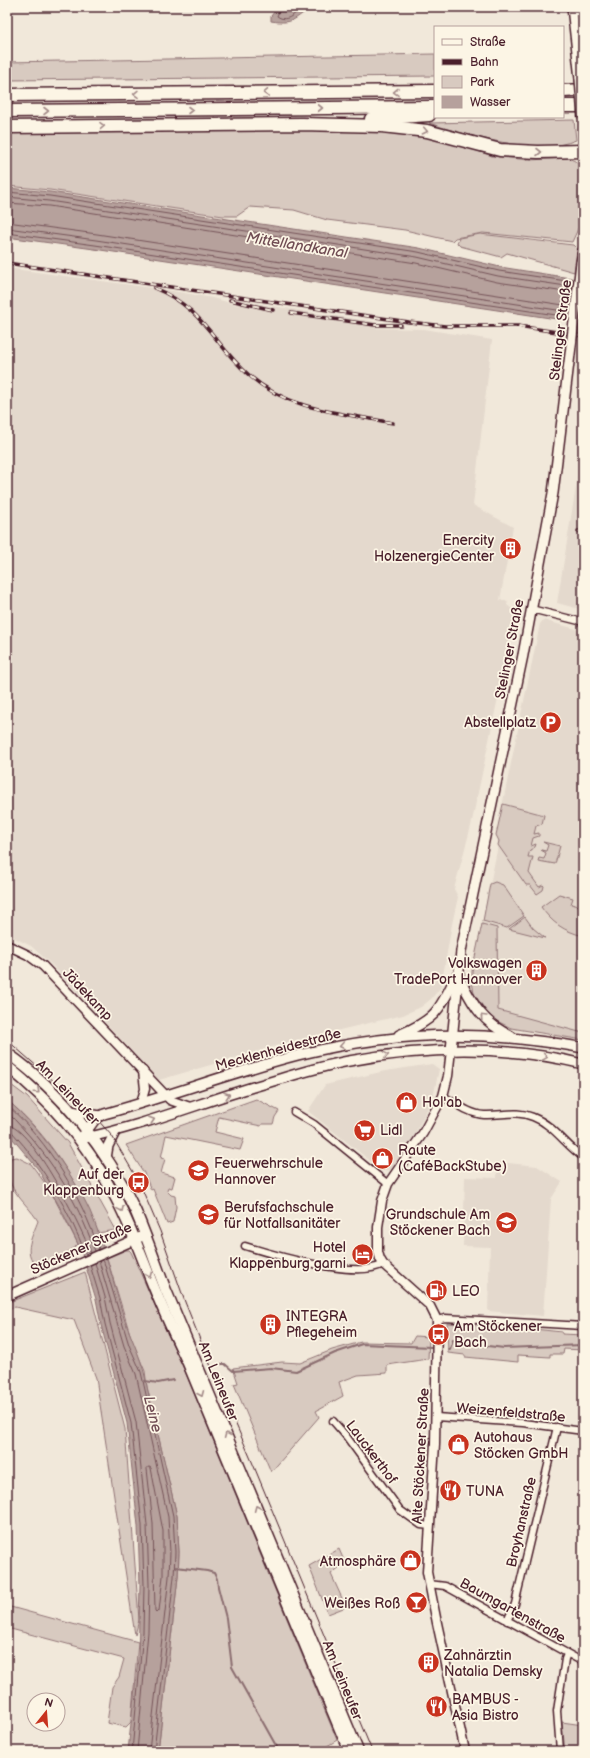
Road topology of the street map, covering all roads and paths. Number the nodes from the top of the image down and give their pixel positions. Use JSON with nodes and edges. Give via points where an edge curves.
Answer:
{"nodes":[{"id":1,"x":572,"y":7,"type":"edge"},
{"id":2,"x":581,"y":85,"type":"edge"},
{"id":3,"x":434,"y":91,"type":"edge"},
{"id":4,"x":564,"y":91,"type":"edge"},
{"id":5,"x":7,"y":95,"type":"edge"},
{"id":6,"x":564,"y":106,"type":"edge"},
{"id":7,"x":583,"y":106,"type":"edge"},
{"id":8,"x":434,"y":107,"type":"edge"},
{"id":9,"x":7,"y":111,"type":"edge"},
{"id":10,"x":434,"y":114,"type":"edge"},
{"id":11,"x":583,"y":118,"type":"edge"},
{"id":12,"x":302,"y":124,"type":"junction"},
{"id":13,"x":7,"y":127,"type":"edge"},
{"id":14,"x":583,"y":150,"type":"edge"},
{"id":15,"x":583,"y":251,"type":"edge"},
{"id":16,"x":531,"y":609,"type":"junction"},
{"id":17,"x":583,"y":622,"type":"edge"},
{"id":18,"x":7,"y":945,"type":"edge"},
{"id":19,"x":458,"y":973,"type":"junction"},
{"id":20,"x":453,"y":1034,"type":"junction"},
{"id":21,"x":394,"y":1038,"type":"junction"},
{"id":22,"x":515,"y":1038,"type":"junction"},
{"id":23,"x":583,"y":1048,"type":"edge"},
{"id":24,"x":451,"y":1050,"type":"junction"},
{"id":25,"x":7,"y":1053,"type":"edge"},
{"id":26,"x":583,"y":1064,"type":"edge"},
{"id":27,"x":7,"y":1066,"type":"edge"},
{"id":28,"x":143,"y":1071,"type":"junction"},
{"id":29,"x":166,"y":1095,"type":"junction"},
{"id":30,"x":443,"y":1096,"type":"junction"},
{"id":31,"x":141,"y":1103,"type":"junction"},
{"id":32,"x":190,"y":1107,"type":"junction"},
{"id":33,"x":71,"y":1111,"type":"junction"},
{"id":34,"x":294,"y":1112,"type":"dead end"},
{"id":35,"x":100,"y":1116,"type":"junction"},
{"id":36,"x":115,"y":1132,"type":"junction"},
{"id":37,"x":89,"y":1133,"type":"junction"},
{"id":38,"x":80,"y":1140,"type":"junction"},
{"id":39,"x":583,"y":1157,"type":"edge"},
{"id":40,"x":106,"y":1158,"type":"junction"},
{"id":41,"x":388,"y":1184,"type":"junction"},
{"id":42,"x":145,"y":1235,"type":"junction"},
{"id":43,"x":134,"y":1239,"type":"junction"},
{"id":44,"x":246,"y":1246,"type":"dead end"},
{"id":45,"x":383,"y":1264,"type":"junction"},
{"id":46,"x":7,"y":1296,"type":"edge"},
{"id":47,"x":437,"y":1320,"type":"junction"},
{"id":48,"x":583,"y":1326,"type":"edge"},
{"id":49,"x":436,"y":1417,"type":"junction"},
{"id":50,"x":333,"y":1420,"type":"dead end"},
{"id":51,"x":557,"y":1427,"type":"junction"},
{"id":52,"x":583,"y":1431,"type":"edge"},
{"id":53,"x":430,"y":1526,"type":"junction"},
{"id":54,"x":429,"y":1584,"type":"junction"},
{"id":55,"x":507,"y":1621,"type":"junction"},
{"id":56,"x":567,"y":1654,"type":"junction"},
{"id":57,"x":583,"y":1662,"type":"edge"},
{"id":58,"x":349,"y":1751,"type":"edge"},
{"id":59,"x":358,"y":1751,"type":"edge"},
{"id":60,"x":465,"y":1751,"type":"edge"},
{"id":61,"x":560,"y":1751,"type":"edge"}],
"edges":[{"from":1,"to":2,"type":"main road"},
{"from":2,"to":4,"type":"highway"},
{"from":2,"to":11,"type":"main road","bridge":true},
{"from":3,"to":5,"type":"highway","one_way":true},
{"from":6,"to":7,"type":"highway"},
{"from":9,"to":8,"type":"highway","one_way":true},
{"from":10,"to":12,"type":"highway"},
{"from":13,"to":12,"type":"highway","one_way":true},
{"from":12,"to":14,"type":"highway","one_way":true,"via":[[404,127],[500,150]]},
{"from":15,"to":16,"type":"main road","name":"Stelinger Straße","bridge":true,"via":[[553,493]]},
{"from":16,"to":17,"type":"street"},
{"from":16,"to":19,"type":"main road","name":"Stelinger Straße","via":[[463,935]]},
{"from":18,"to":28,"type":"street","name":"Jädekamp","via":[[43,966]]},
{"from":19,"to":20,"type":"main road","name":"Stelinger Straße"},
{"from":19,"to":21,"type":"main road","via":[[432,1017]]},
{"from":22,"to":19,"type":"main road","one_way":true,"via":[[497,1029],[476,1010]]},
{"from":20,"to":21,"type":"main road","name":"Mecklenheidestraße"},
{"from":20,"to":22,"type":"main road","name":"Mecklenheidestraße"},
{"from":20,"to":24,"type":"main road","name":"Stelinger Straße"},
{"from":21,"to":29,"type":"main road","name":"Mecklenheidestraße","one_way":true,"via":[[344,1045],[298,1056]]},
{"from":22,"to":23,"type":"main road","name":"Mecklenheidestraße"},
{"from":24,"to":26,"type":"main road","name":"Mecklenheidestraße","one_way":true,"via":[[507,1052]]},
{"from":24,"to":30,"type":"street"},
{"from":32,"to":24,"type":"main road","name":"Mecklenheidestraße","one_way":true,"via":[[347,1061],[399,1053]]},
{"from":25,"to":33,"type":"main road","name":"Am Leineufer","via":[[39,1078]]},
{"from":27,"to":38,"type":"main road","name":"Am Leineufer","one_way":true,"via":[[48,1102]]},
{"from":28,"to":29,"type":"street","name":"Jädekamp"},
{"from":28,"to":31,"type":"street","via":[[145,1089]]},
{"from":29,"to":31,"type":"main road","name":"Mecklenheidestraße"},
{"from":29,"to":32,"type":"street","name":"Jädekamp","via":[[175,1103]]},
{"from":30,"to":39,"type":"street","via":[[474,1113],[521,1114],[536,1118],[549,1125]]},
{"from":30,"to":41,"type":"street","via":[[423,1133]]},
{"from":31,"to":35,"type":"main road","name":"Mecklenheidestraße"},
{"from":36,"to":32,"type":"main road","name":"Mecklenheidestraße","one_way":true},
{"from":33,"to":35,"type":"main road"},
{"from":33,"to":37,"type":"main road","name":"Am Leineufer"},
{"from":34,"to":41,"type":"street","via":[[314,1124]]},
{"from":35,"to":37,"type":"main road","name":"Mecklenheidestraße"},
{"from":36,"to":37,"type":"main road","name":"Mecklenheidestraße"},
{"from":36,"to":40,"type":"main road","via":[[108,1146]]},
{"from":37,"to":38,"type":"main road"},
{"from":37,"to":40,"type":"main road","name":"Am Leineufer"},
{"from":38,"to":43,"type":"main road","name":"Am Leineufer","one_way":true,"via":[[113,1191]]},
{"from":40,"to":42,"type":"main road","name":"Am Leineufer","via":[[124,1188]]},
{"from":41,"to":45,"type":"street","via":[[378,1227],[378,1252]]},
{"from":42,"to":43,"type":"main road","name":"Stöckener Straße"},
{"from":59,"to":42,"type":"main road","name":"Am Leineufer","one_way":true},
{"from":43,"to":46,"type":"main road","name":"Stöckener Straße"},
{"from":43,"to":58,"type":"main road","name":"Am Leineufer","one_way":true},
{"from":44,"to":45,"type":"street","via":[[284,1258],[327,1267],[373,1269]]},
{"from":45,"to":47,"type":"street","via":[[430,1306]]},
{"from":47,"to":48,"type":"street","via":[[445,1318]]},
{"from":47,"to":49,"type":"street","name":"Alte Stöckener Straße"},
{"from":49,"to":51,"type":"street","name":"Weizenfeldstraße"},
{"from":49,"to":53,"type":"street","name":"Alte Stöckener Straße"},
{"from":50,"to":53,"type":"street","name":"Lauckerthof","via":[[400,1510],[420,1524]]},
{"from":51,"to":52,"type":"street","name":"Weizenfeldstraße"},
{"from":51,"to":55,"type":"street","name":"Broyhanstraße","via":[[515,1604]]},
{"from":53,"to":54,"type":"street","name":"Alte Stöckener Straße","via":[[427,1572]]},
{"from":54,"to":55,"type":"street","name":"Baumgartenstraße","via":[[445,1586]]},
{"from":54,"to":60,"type":"street","name":"Alte Stöckener Straße"},
{"from":55,"to":56,"type":"street","name":"Baumgartenstraße"},
{"from":56,"to":57,"type":"street","name":"Baumgartenstraße"},
{"from":56,"to":61,"type":"street","via":[[557,1711]]}]}
